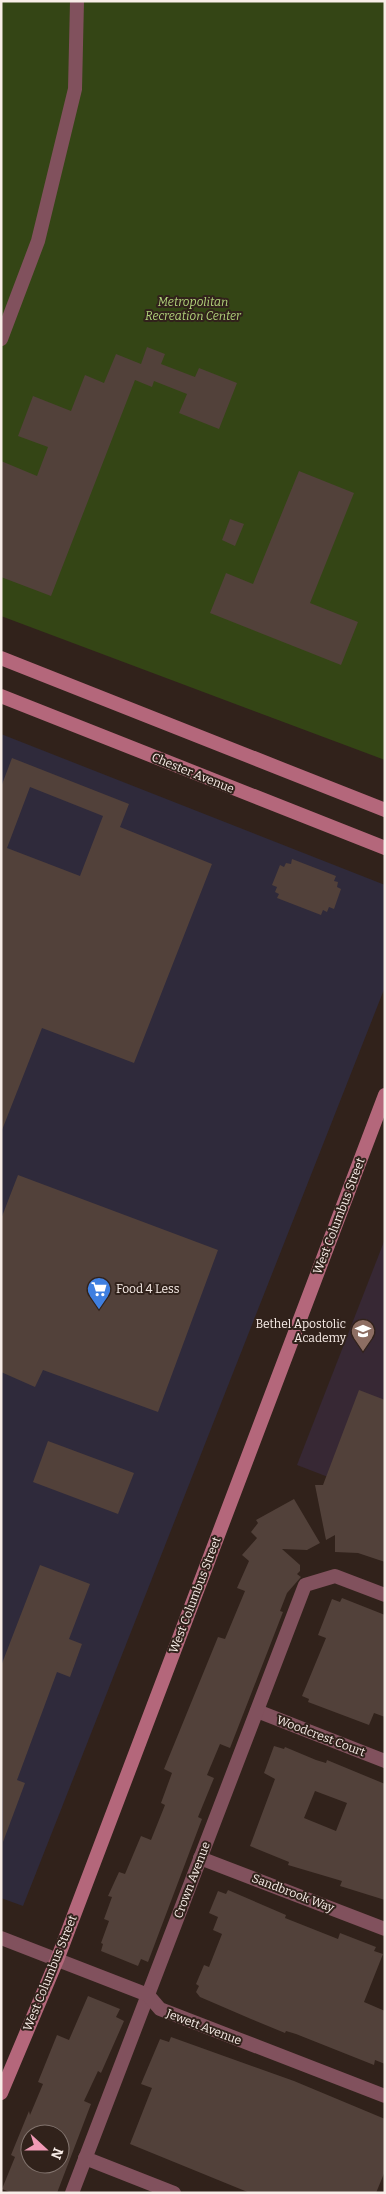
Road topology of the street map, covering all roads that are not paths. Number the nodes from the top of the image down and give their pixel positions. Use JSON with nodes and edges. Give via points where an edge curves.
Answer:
{"nodes":[{"id":1,"x":77,"y":1,"type":"edge"},
{"id":2,"x":1,"y":339,"type":"edge"},
{"id":3,"x":1,"y":658,"type":"edge"},
{"id":4,"x":1,"y":696,"type":"edge"},
{"id":5,"x":385,"y":810,"type":"edge"},
{"id":6,"x":385,"y":848,"type":"edge"},
{"id":7,"x":385,"y":1095,"type":"edge"},
{"id":8,"x":385,"y":1595,"type":"edge"},
{"id":9,"x":257,"y":1711,"type":"junction"},
{"id":10,"x":385,"y":1761,"type":"edge"},
{"id":11,"x":200,"y":1858,"type":"junction"},
{"id":12,"x":385,"y":1929,"type":"edge"},
{"id":13,"x":1,"y":1938,"type":"edge"},
{"id":14,"x":57,"y":1960,"type":"junction"},
{"id":15,"x":148,"y":1996,"type":"junction"},
{"id":16,"x":1,"y":2093,"type":"edge"},
{"id":17,"x":385,"y":2096,"type":"edge"},
{"id":18,"x":85,"y":2158,"type":"junction"},
{"id":19,"x":72,"y":2193,"type":"edge"},
{"id":20,"x":174,"y":2193,"type":"edge"}],
"edges":[{"from":1,"to":2,"type":"street","via":[[75,89],[38,241]]},
{"from":3,"to":5,"type":"main road"},
{"from":4,"to":6,"type":"main road","name":"Chester Avenue"},
{"from":7,"to":14,"type":"main road","name":"West Columbus Street"},
{"from":8,"to":9,"type":"street","name":"Crown Avenue","via":[[335,1576],[305,1586]]},
{"from":9,"to":10,"type":"street","name":"Woodcrest Court"},
{"from":9,"to":11,"type":"street","name":"Crown Avenue"},
{"from":11,"to":12,"type":"street","name":"Sandbrook Way"},
{"from":11,"to":15,"type":"street","name":"Crown Avenue"},
{"from":13,"to":14,"type":"street","name":"Jewett Avenue"},
{"from":14,"to":15,"type":"street","name":"Jewett Avenue"},
{"from":14,"to":16,"type":"main road","name":"West Columbus Street"},
{"from":15,"to":17,"type":"street","name":"Jewett Avenue","via":[[160,2009]]},
{"from":15,"to":18,"type":"street","name":"Crown Avenue"},
{"from":18,"to":19,"type":"street","name":"Crown Avenue"},
{"from":18,"to":20,"type":"street"}]}
